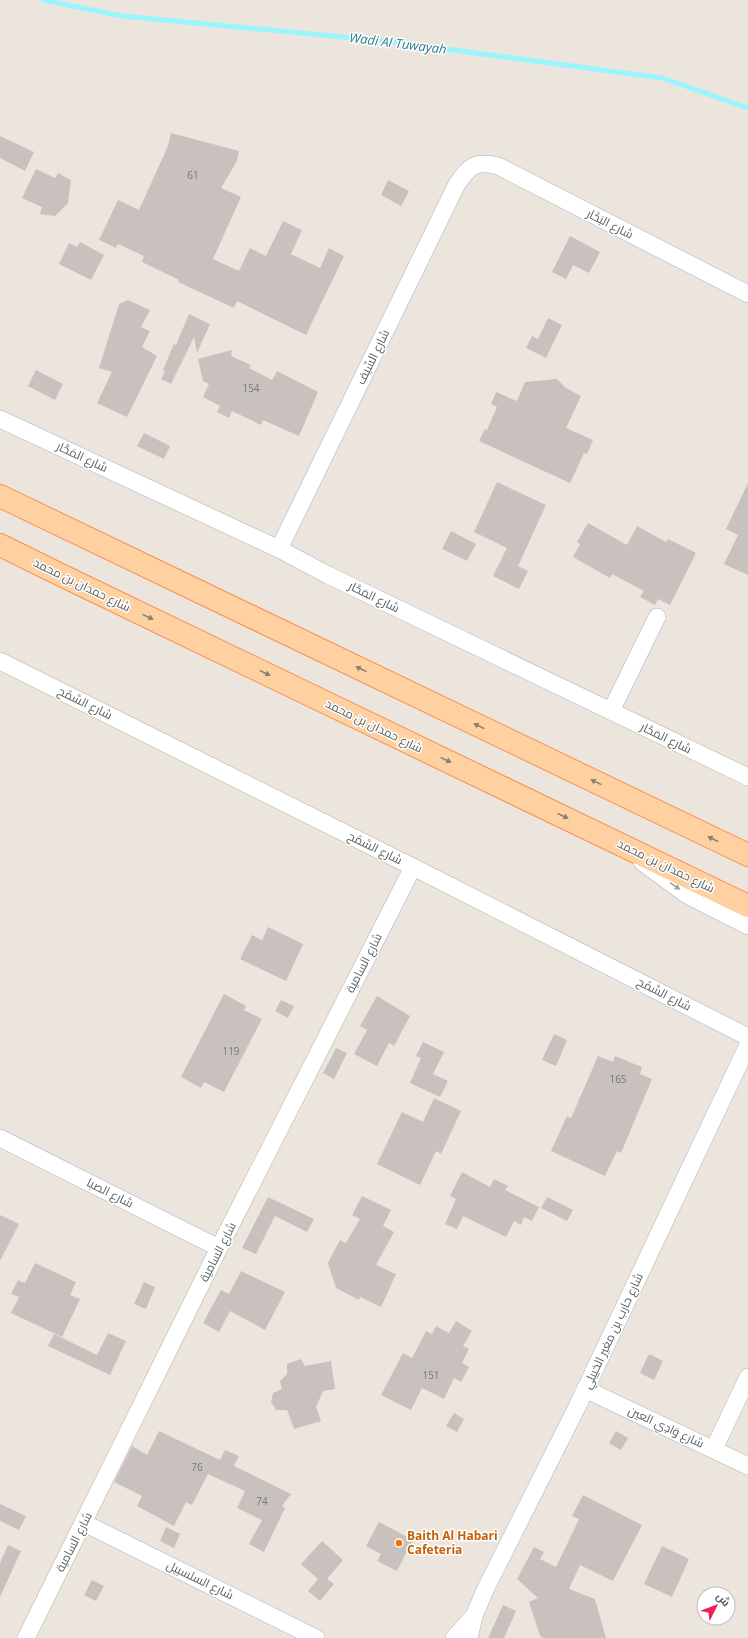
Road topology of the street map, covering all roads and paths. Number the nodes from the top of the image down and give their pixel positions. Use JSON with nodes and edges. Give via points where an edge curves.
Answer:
{"nodes":[{"id":1,"x":470,"y":167,"type":"joint"},
{"id":2,"x":748,"y":294,"type":"edge"},
{"id":3,"x":0,"y":419,"type":"edge"},
{"id":4,"x":0,"y":496,"type":"edge"},
{"id":5,"x":0,"y":544,"type":"edge"},
{"id":6,"x":279,"y":549,"type":"junction"},
{"id":7,"x":657,"y":617,"type":"dead end"},
{"id":8,"x":0,"y":661,"type":"edge"},
{"id":9,"x":611,"y":711,"type":"junction"},
{"id":10,"x":748,"y":777,"type":"edge"},
{"id":11,"x":622,"y":845,"type":"junction"},
{"id":12,"x":748,"y":855,"type":"edge"},
{"id":13,"x":413,"y":867,"type":"junction"},
{"id":14,"x":748,"y":906,"type":"edge"},
{"id":15,"x":748,"y":926,"type":"edge"},
{"id":16,"x":748,"y":1037,"type":"edge"},
{"id":17,"x":748,"y":1045,"type":"edge"},
{"id":18,"x":0,"y":1138,"type":"edge"},
{"id":19,"x":219,"y":1248,"type":"junction"},
{"id":20,"x":748,"y":1377,"type":"edge"},
{"id":21,"x":585,"y":1389,"type":"junction"},
{"id":22,"x":714,"y":1449,"type":"junction"},
{"id":23,"x":748,"y":1466,"type":"edge"},
{"id":24,"x":84,"y":1523,"type":"junction"},
{"id":25,"x":474,"y":1616,"type":"junction"},
{"id":26,"x":26,"y":1638,"type":"edge"},
{"id":27,"x":316,"y":1638,"type":"edge"},
{"id":28,"x":454,"y":1638,"type":"edge"},
{"id":29,"x":469,"y":1638,"type":"edge"}],
"edges":[{"from":1,"to":2,"type":"street","name":"شارع البَحَّار","via":[[480,163],[498,166]]},
{"from":1,"to":6,"type":"street","name":"شارع السِّيف","via":[[457,184]]},
{"from":3,"to":6,"type":"street","name":"شارع المَحَّار"},
{"from":12,"to":4,"type":"main road","one_way":true},
{"from":5,"to":11,"type":"main road","name":"شارع حمدان بن محمد","one_way":true},
{"from":6,"to":9,"type":"street","name":"شارع المَحَّار"},
{"from":7,"to":9,"type":"street"},
{"from":8,"to":13,"type":"street","name":"شارع السَّمْح"},
{"from":9,"to":10,"type":"street","name":"شارع المَحَّار"},
{"from":11,"to":14,"type":"main road","name":"شارع حمدان بن محمد"},
{"from":11,"to":15,"type":"street","one_way":true,"via":[[687,895]]},
{"from":13,"to":16,"type":"street","name":"شارع السَّمْح"},
{"from":13,"to":19,"type":"street","name":"شارع السامية"},
{"from":17,"to":21,"type":"street","name":"شارع حارب بن مغير الخييلي"},
{"from":18,"to":19,"type":"street","name":"شارع الصبا"},
{"from":19,"to":24,"type":"street","name":"شارع السامية"},
{"from":20,"to":22,"type":"street"},
{"from":21,"to":22,"type":"street","name":"شارع وَادِي العين"},
{"from":21,"to":25,"type":"street","name":"شارع حارب بن مغير الخييلي"},
{"from":22,"to":23,"type":"street","name":"شارع وَادِي العين"},
{"from":24,"to":26,"type":"street","name":"شارع السامية"},
{"from":24,"to":27,"type":"street","name":"شارع السلسبيل"},
{"from":25,"to":28,"type":"street","name":"شارع حارب بن مغير الخييلي"},
{"from":25,"to":29,"type":"street","name":"شارع حارب بن مغير الخييلي"}]}
